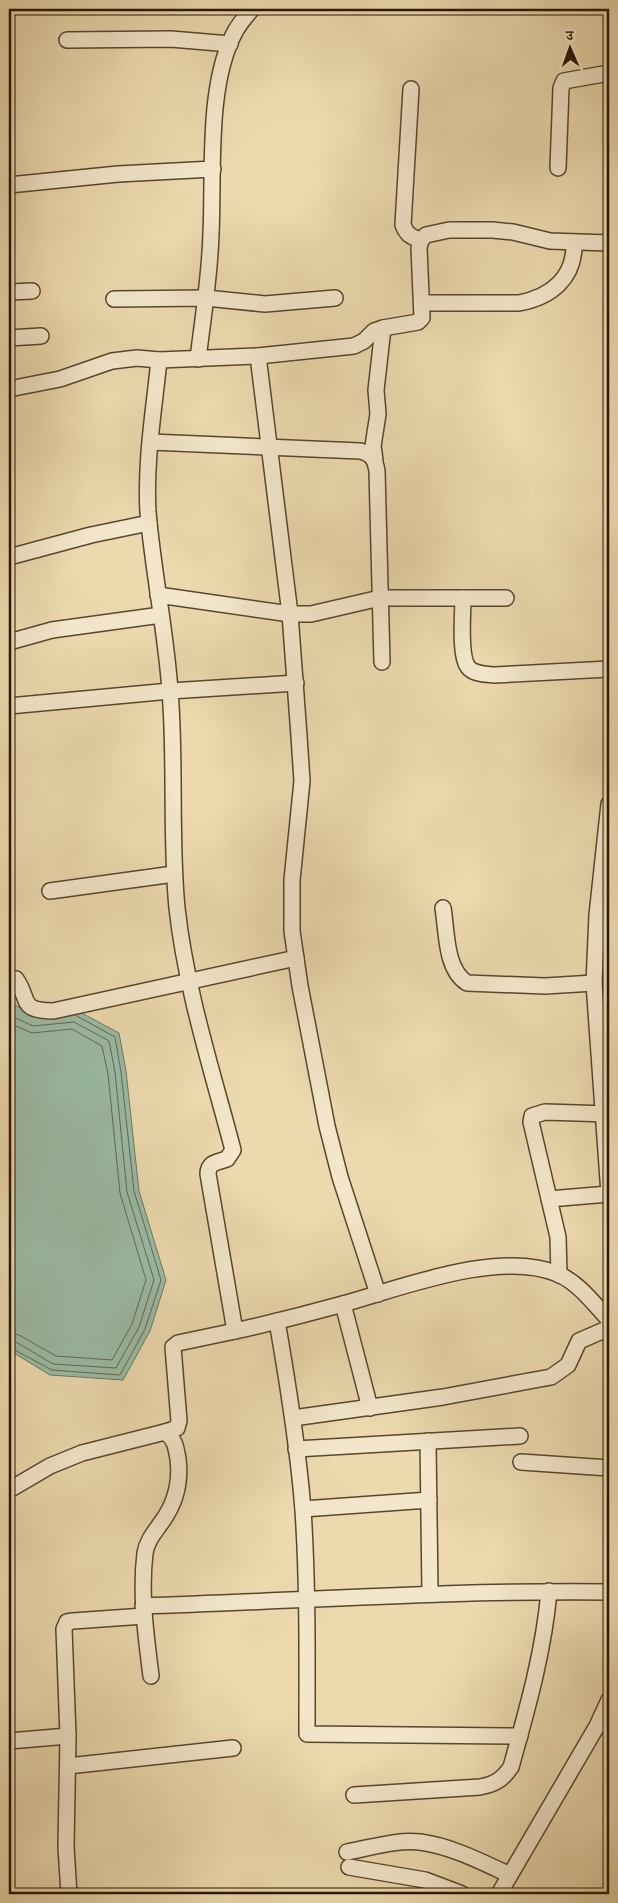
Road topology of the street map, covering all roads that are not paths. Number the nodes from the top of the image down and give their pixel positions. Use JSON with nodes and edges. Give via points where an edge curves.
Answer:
{"nodes":[{"id":1,"x":252,"y":9,"type":"edge"},
{"id":2,"x":67,"y":40,"type":"dead end"},
{"id":3,"x":230,"y":44,"type":"junction"},
{"id":4,"x":609,"y":73,"type":"edge"},
{"id":5,"x":411,"y":90,"type":"dead end"},
{"id":6,"x":558,"y":168,"type":"dead end"},
{"id":7,"x":213,"y":169,"type":"junction"},
{"id":8,"x":9,"y":185,"type":"edge"},
{"id":9,"x":421,"y":240,"type":"junction"},
{"id":10,"x":574,"y":243,"type":"junction"},
{"id":11,"x":609,"y":243,"type":"edge"},
{"id":12,"x":32,"y":291,"type":"dead end"},
{"id":13,"x":9,"y":292,"type":"edge"},
{"id":14,"x":206,"y":298,"type":"junction"},
{"id":15,"x":335,"y":298,"type":"dead end"},
{"id":16,"x":114,"y":299,"type":"dead end"},
{"id":17,"x":423,"y":303,"type":"junction"},
{"id":18,"x":382,"y":328,"type":"junction"},
{"id":19,"x":41,"y":336,"type":"dead end"},
{"id":20,"x":9,"y":338,"type":"edge"},
{"id":21,"x":258,"y":356,"type":"junction"},
{"id":22,"x":198,"y":359,"type":"junction"},
{"id":23,"x":159,"y":360,"type":"junction"},
{"id":24,"x":9,"y":390,"type":"edge"},
{"id":25,"x":151,"y":442,"type":"junction"},
{"id":26,"x":270,"y":447,"type":"junction"},
{"id":27,"x":375,"y":460,"type":"junction"},
{"id":28,"x":149,"y":523,"type":"junction"},
{"id":29,"x":9,"y":557,"type":"edge"},
{"id":30,"x":158,"y":595,"type":"junction"},
{"id":31,"x":380,"y":598,"type":"junction"},
{"id":32,"x":463,"y":598,"type":"junction"},
{"id":33,"x":506,"y":598,"type":"dead end"},
{"id":34,"x":290,"y":614,"type":"junction"},
{"id":35,"x":161,"y":615,"type":"junction"},
{"id":36,"x":9,"y":642,"type":"edge"},
{"id":37,"x":382,"y":662,"type":"dead end"},
{"id":38,"x":609,"y":668,"type":"edge"},
{"id":39,"x":296,"y":683,"type":"junction"},
{"id":40,"x":170,"y":691,"type":"junction"},
{"id":41,"x":9,"y":706,"type":"edge"},
{"id":42,"x":609,"y":804,"type":"edge"},
{"id":43,"x":605,"y":862,"type":"edge"},
{"id":44,"x":174,"y":874,"type":"junction"},
{"id":45,"x":50,"y":891,"type":"dead end"},
{"id":46,"x":443,"y":908,"type":"dead end"},
{"id":47,"x":296,"y":958,"type":"junction"},
{"id":48,"x":9,"y":978,"type":"edge"},
{"id":49,"x":188,"y":982,"type":"junction"},
{"id":50,"x":594,"y":983,"type":"junction"},
{"id":51,"x":606,"y":1114,"type":"edge"},
{"id":52,"x":609,"y":1194,"type":"edge"},
{"id":53,"x":549,"y":1199,"type":"junction"},
{"id":54,"x":559,"y":1274,"type":"junction"},
{"id":55,"x":378,"y":1294,"type":"junction"},
{"id":56,"x":343,"y":1304,"type":"junction"},
{"id":57,"x":609,"y":1320,"type":"edge"},
{"id":58,"x":277,"y":1321,"type":"junction"},
{"id":59,"x":609,"y":1328,"type":"edge"},
{"id":60,"x":235,"y":1331,"type":"junction"},
{"id":61,"x":370,"y":1408,"type":"junction"},
{"id":62,"x":294,"y":1418,"type":"junction"},
{"id":63,"x":165,"y":1432,"type":"junction"},
{"id":64,"x":520,"y":1436,"type":"dead end"},
{"id":65,"x":428,"y":1441,"type":"junction"},
{"id":66,"x":296,"y":1449,"type":"junction"},
{"id":67,"x":521,"y":1462,"type":"dead end"},
{"id":68,"x":609,"y":1468,"type":"edge"},
{"id":69,"x":9,"y":1490,"type":"edge"},
{"id":70,"x":429,"y":1500,"type":"junction"},
{"id":71,"x":303,"y":1509,"type":"junction"},
{"id":72,"x":549,"y":1591,"type":"junction"},
{"id":73,"x":609,"y":1592,"type":"edge"},
{"id":74,"x":430,"y":1593,"type":"junction"},
{"id":75,"x":307,"y":1600,"type":"junction"},
{"id":76,"x":144,"y":1611,"type":"junction"},
{"id":77,"x":151,"y":1676,"type":"dead end"},
{"id":78,"x":609,"y":1700,"type":"edge"},
{"id":79,"x":68,"y":1736,"type":"junction"},
{"id":80,"x":520,"y":1736,"type":"junction"},
{"id":81,"x":9,"y":1741,"type":"edge"},
{"id":82,"x":233,"y":1748,"type":"dead end"},
{"id":83,"x":68,"y":1766,"type":"junction"},
{"id":84,"x":354,"y":1795,"type":"dead end"},
{"id":85,"x":510,"y":1875,"type":"junction"},
{"id":86,"x":64,"y":1893,"type":"edge"},
{"id":87,"x":462,"y":1894,"type":"edge"},
{"id":88,"x":499,"y":1894,"type":"edge"}],
"edges":[{"from":1,"to":3,"type":"street"},
{"from":2,"to":3,"type":"street","via":[[171,38]]},
{"from":3,"to":7,"type":"street","via":[[218,90]]},
{"from":4,"to":6,"type":"street","via":[[564,81],[561,88]]},
{"from":5,"to":9,"type":"street","via":[[404,225],[411,237]]},
{"from":7,"to":8,"type":"street"},
{"from":7,"to":14,"type":"street"},
{"from":9,"to":10,"type":"street","via":[[436,231],[492,230]]},
{"from":9,"to":17,"type":"street"},
{"from":10,"to":11,"type":"street"},
{"from":10,"to":17,"type":"street","via":[[572,268],[566,278],[531,301]]},
{"from":12,"to":13,"type":"street"},
{"from":14,"to":15,"type":"street","via":[[265,304]]},
{"from":14,"to":16,"type":"street"},
{"from":14,"to":22,"type":"street"},
{"from":17,"to":18,"type":"street","via":[[422,318],[418,322]]},
{"from":18,"to":21,"type":"street","via":[[354,346]]},
{"from":18,"to":27,"type":"street","via":[[376,390]]},
{"from":19,"to":20,"type":"street"},
{"from":21,"to":22,"type":"street"},
{"from":21,"to":26,"type":"street"},
{"from":22,"to":23,"type":"street"},
{"from":23,"to":24,"type":"street","via":[[112,361],[60,379]]},
{"from":23,"to":25,"type":"street"},
{"from":25,"to":26,"type":"street"},
{"from":25,"to":28,"type":"street"},
{"from":26,"to":27,"type":"street","via":[[360,451],[370,454]]},
{"from":26,"to":34,"type":"street"},
{"from":27,"to":31,"type":"street"},
{"from":28,"to":29,"type":"street"},
{"from":28,"to":30,"type":"street"},
{"from":30,"to":34,"type":"street"},
{"from":30,"to":35,"type":"street"},
{"from":31,"to":32,"type":"street"},
{"from":31,"to":34,"type":"street","via":[[311,614]]},
{"from":31,"to":37,"type":"street"},
{"from":32,"to":33,"type":"street"},
{"from":32,"to":38,"type":"street","via":[[464,657],[468,668],[477,673],[494,675]]},
{"from":34,"to":39,"type":"street"},
{"from":35,"to":36,"type":"street","via":[[52,630]]},
{"from":35,"to":40,"type":"street"},
{"from":39,"to":40,"type":"street"},
{"from":39,"to":47,"type":"street","via":[[302,781],[292,880],[292,931]]},
{"from":40,"to":41,"type":"street"},
{"from":40,"to":44,"type":"street"},
{"from":42,"to":43,"type":"street"},
{"from":43,"to":50,"type":"street"},
{"from":44,"to":45,"type":"street"},
{"from":44,"to":49,"type":"street"},
{"from":46,"to":50,"type":"street","via":[[452,965],[458,977],[467,983],[545,986]]},
{"from":47,"to":49,"type":"street"},
{"from":47,"to":55,"type":"street","via":[[327,1126]]},
{"from":48,"to":49,"type":"street","via":[[16,979],[25,1003],[48,1011]]},
{"from":49,"to":60,"type":"street","via":[[233,1150],[227,1159],[212,1164],[208,1174]]},
{"from":50,"to":51,"type":"street"},
{"from":51,"to":52,"type":"street"},
{"from":51,"to":53,"type":"street","via":[[545,1112],[532,1116]]},
{"from":52,"to":53,"type":"street"},
{"from":53,"to":54,"type":"street","via":[[558,1237]]},
{"from":54,"to":55,"type":"street","via":[[535,1267],[484,1268]]},
{"from":54,"to":57,"type":"street","via":[[580,1289]]},
{"from":55,"to":56,"type":"street"},
{"from":56,"to":58,"type":"street"},
{"from":56,"to":61,"type":"street"},
{"from":58,"to":60,"type":"street"},
{"from":58,"to":62,"type":"street"},
{"from":59,"to":61,"type":"street","via":[[580,1341],[568,1365],[551,1377]]},
{"from":60,"to":63,"type":"street","via":[[178,1343],[174,1347],[179,1422],[177,1428]]},
{"from":61,"to":62,"type":"street"},
{"from":62,"to":66,"type":"street"},
{"from":63,"to":69,"type":"street","via":[[82,1453],[50,1466]]},
{"from":63,"to":76,"type":"street","via":[[175,1443],[179,1487],[167,1515],[151,1536],[146,1552]]},
{"from":64,"to":65,"type":"street"},
{"from":65,"to":66,"type":"street"},
{"from":65,"to":70,"type":"street"},
{"from":66,"to":71,"type":"street"},
{"from":67,"to":68,"type":"street"},
{"from":70,"to":71,"type":"street"},
{"from":70,"to":74,"type":"street"},
{"from":71,"to":75,"type":"street"},
{"from":72,"to":73,"type":"street"},
{"from":72,"to":74,"type":"street"},
{"from":72,"to":80,"type":"street","via":[[546,1622]]},
{"from":74,"to":75,"type":"street"},
{"from":75,"to":76,"type":"street"},
{"from":75,"to":80,"type":"street","via":[[307,1734]]},
{"from":76,"to":77,"type":"street"},
{"from":76,"to":79,"type":"street","via":[[68,1622],[64,1629]]},
{"from":78,"to":85,"type":"street"},
{"from":79,"to":81,"type":"street"},
{"from":79,"to":83,"type":"street"},
{"from":80,"to":84,"type":"street","via":[[511,1768],[504,1779],[492,1784]]},
{"from":82,"to":83,"type":"street"},
{"from":83,"to":86,"type":"street"},
{"from":85,"to":87,"type":"street","via":[[468,1856],[419,1842],[379,1845],[348,1859],[425,1880]]},
{"from":85,"to":88,"type":"street"}]}
